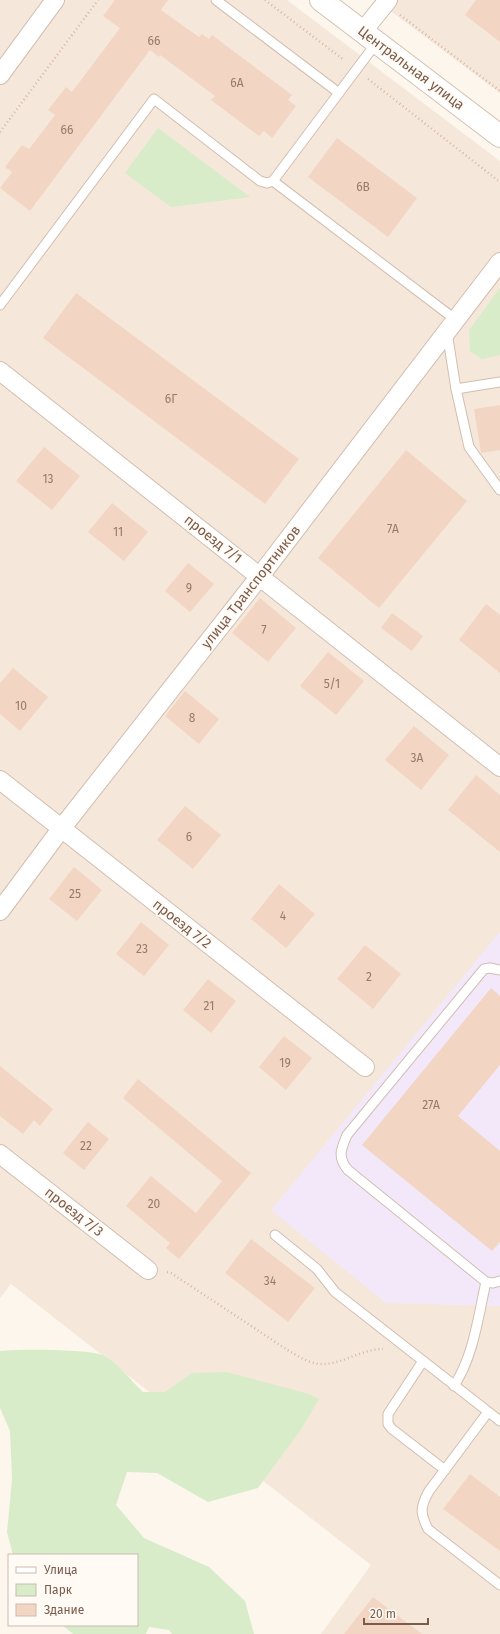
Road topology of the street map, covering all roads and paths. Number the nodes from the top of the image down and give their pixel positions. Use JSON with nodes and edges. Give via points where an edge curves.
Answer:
{"nodes":[{"id":1,"x":55,"y":0,"type":"edge"},
{"id":2,"x":98,"y":0,"type":"edge"},
{"id":3,"x":216,"y":0,"type":"edge"},
{"id":4,"x":265,"y":0,"type":"edge"},
{"id":5,"x":321,"y":0,"type":"edge"},
{"id":6,"x":386,"y":2,"type":"edge"},
{"id":7,"x":370,"y":36,"type":"junction"},
{"id":8,"x":356,"y":69,"type":"junction"},
{"id":9,"x":0,"y":74,"type":"edge"},
{"id":10,"x":500,"y":91,"type":"edge"},
{"id":11,"x":339,"y":93,"type":"junction"},
{"id":12,"x":0,"y":132,"type":"edge"},
{"id":13,"x":500,"y":136,"type":"edge"},
{"id":14,"x":274,"y":182,"type":"junction"},
{"id":15,"x":500,"y":182,"type":"edge"},
{"id":16,"x":500,"y":262,"type":"edge"},
{"id":17,"x":0,"y":305,"type":"edge"},
{"id":18,"x":452,"y":326,"type":"junction"},
{"id":19,"x":0,"y":371,"type":"edge"},
{"id":20,"x":500,"y":382,"type":"edge"},
{"id":21,"x":456,"y":389,"type":"junction"},
{"id":22,"x":500,"y":490,"type":"edge"},
{"id":23,"x":260,"y":576,"type":"junction"},
{"id":24,"x":500,"y":768,"type":"edge"},
{"id":25,"x":0,"y":780,"type":"edge"},
{"id":26,"x":61,"y":829,"type":"junction"},
{"id":27,"x":0,"y":911,"type":"edge"},
{"id":28,"x":500,"y":970,"type":"edge"},
{"id":29,"x":365,"y":1066,"type":"dead end"},
{"id":30,"x":0,"y":1154,"type":"edge"},
{"id":31,"x":275,"y":1236,"type":"dead end"},
{"id":32,"x":148,"y":1270,"type":"joint"},
{"id":33,"x":500,"y":1281,"type":"edge"},
{"id":34,"x":486,"y":1282,"type":"junction"},
{"id":35,"x":389,"y":1350,"type":"dead end"},
{"id":36,"x":423,"y":1361,"type":"junction"},
{"id":37,"x":454,"y":1386,"type":"junction"},
{"id":38,"x":488,"y":1412,"type":"junction"},
{"id":39,"x":500,"y":1421,"type":"edge"},
{"id":40,"x":444,"y":1470,"type":"junction"},
{"id":41,"x":500,"y":1584,"type":"edge"}],
"edges":[{"from":1,"to":9,"type":"street"},
{"from":2,"to":12,"type":"path"},
{"from":3,"to":11,"type":"lane"},
{"from":4,"to":8,"type":"path"},
{"from":5,"to":7,"type":"street","name":"Центральная улица"},
{"from":6,"to":7,"type":"street"},
{"from":6,"to":10,"type":"path"},
{"from":7,"to":8,"type":"lane"},
{"from":7,"to":13,"type":"street","name":"Центральная улица"},
{"from":8,"to":11,"type":"lane"},
{"from":8,"to":15,"type":"path"},
{"from":11,"to":14,"type":"lane"},
{"from":14,"to":17,"type":"lane","via":[[260,181],[154,99]]},
{"from":14,"to":18,"type":"lane"},
{"from":16,"to":18,"type":"street","name":"улица Транспортников"},
{"from":18,"to":21,"type":"lane"},
{"from":18,"to":23,"type":"street","name":"улица Транспортников"},
{"from":19,"to":23,"type":"street","name":"проезд 7/1"},
{"from":20,"to":21,"type":"lane"},
{"from":21,"to":22,"type":"lane","via":[[469,447]]},
{"from":23,"to":24,"type":"street","name":"проезд 7/1"},
{"from":23,"to":26,"type":"street","name":"улица Транспортников"},
{"from":25,"to":26,"type":"street","name":"проезд 7/2"},
{"from":26,"to":27,"type":"street","name":"улица Транспортников"},
{"from":26,"to":29,"type":"street","name":"проезд 7/2"},
{"from":28,"to":34,"type":"lane","via":[[484,969],[347,1135],[340,1154],[341,1162],[348,1170]]},
{"from":30,"to":32,"type":"street","name":"проезд 7/3"},
{"from":31,"to":36,"type":"lane","via":[[317,1269],[335,1292]]},
{"from":32,"to":35,"type":"path","via":[[171,1273],[309,1362],[332,1363],[373,1349]]},
{"from":33,"to":34,"type":"lane"},
{"from":34,"to":37,"type":"lane","via":[[470,1351],[464,1370]]},
{"from":36,"to":37,"type":"lane"},
{"from":36,"to":40,"type":"lane","via":[[388,1414],[388,1424]]},
{"from":37,"to":38,"type":"lane"},
{"from":38,"to":39,"type":"lane"},
{"from":38,"to":40,"type":"lane"},
{"from":40,"to":41,"type":"lane","via":[[428,1491],[422,1504],[422,1517],[428,1529]]}]}
